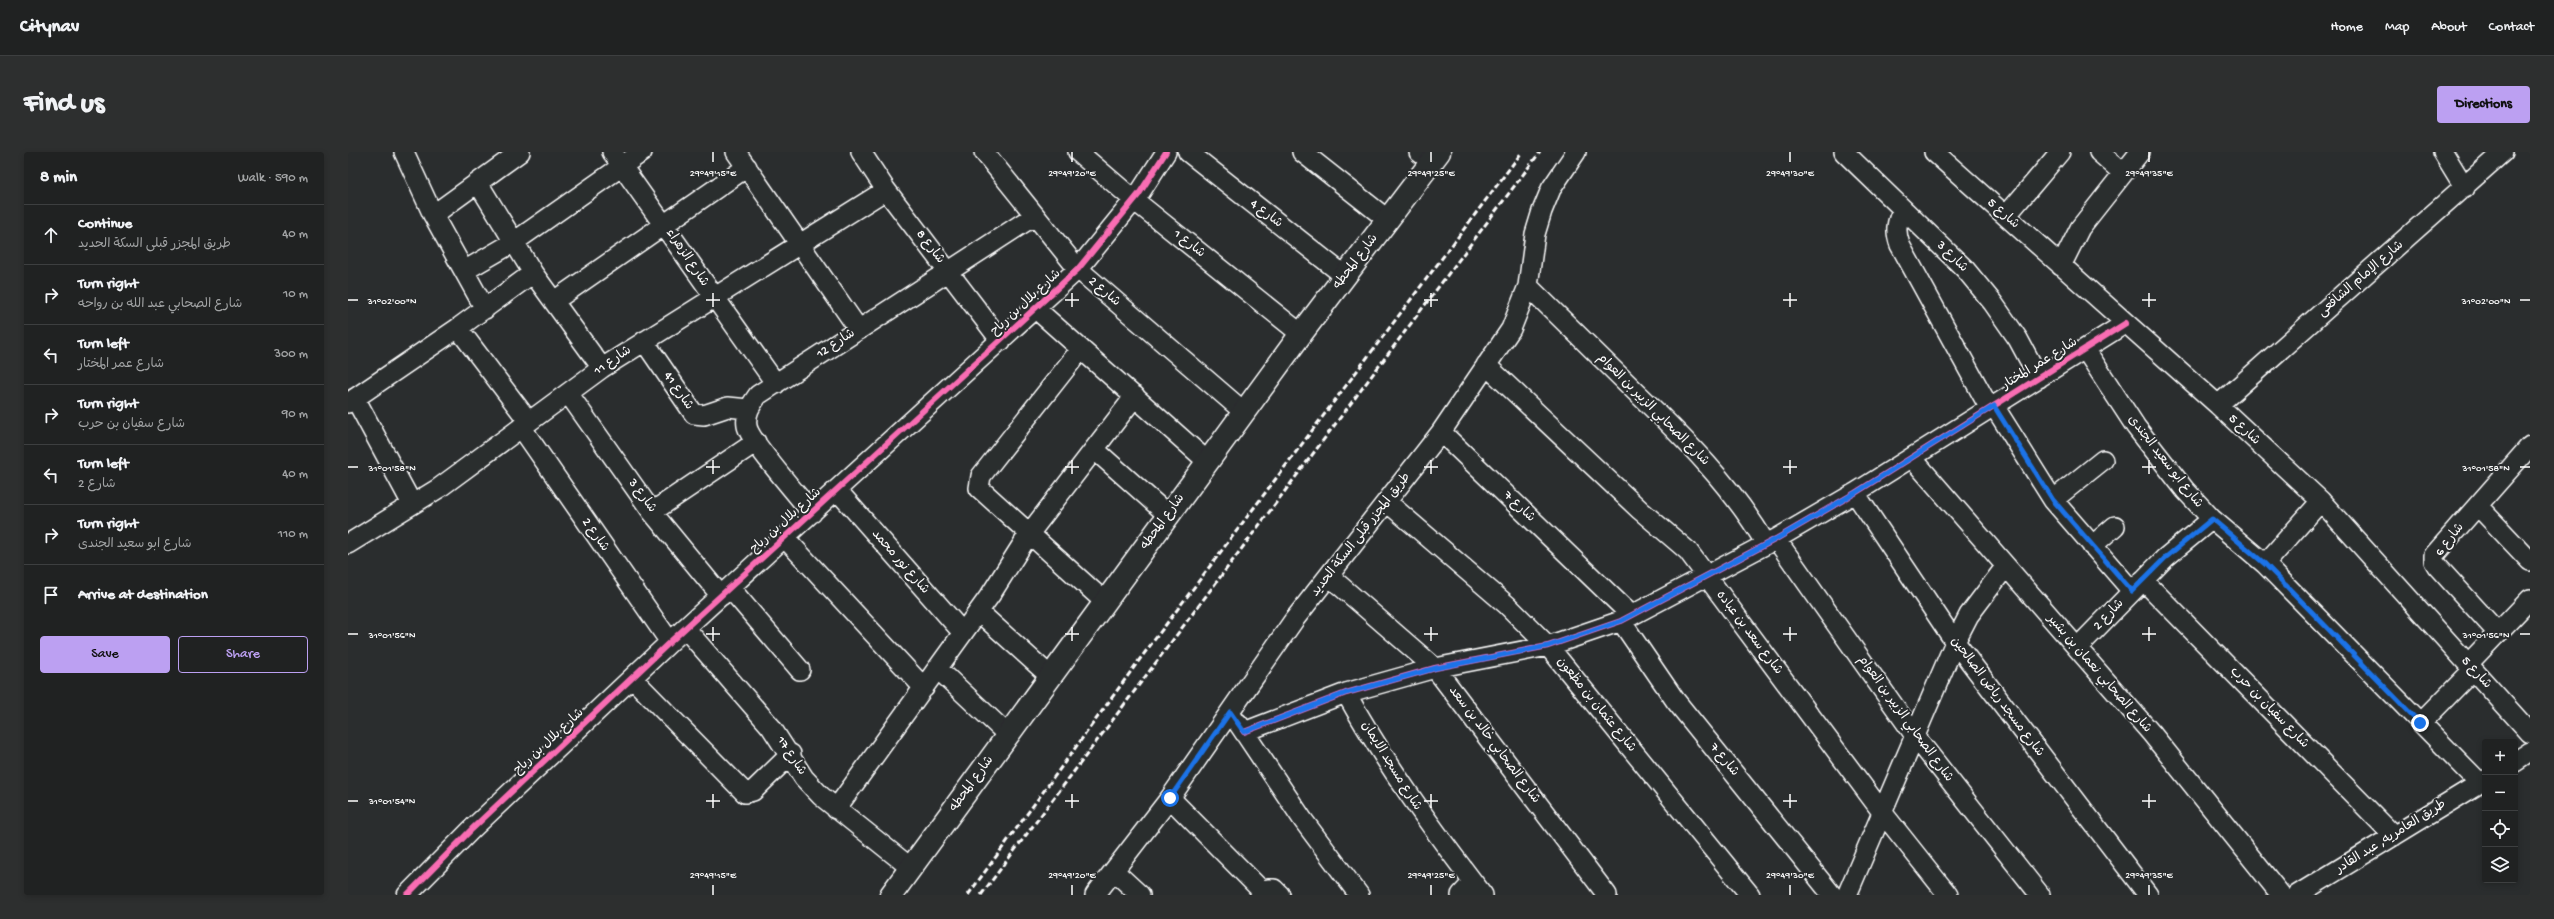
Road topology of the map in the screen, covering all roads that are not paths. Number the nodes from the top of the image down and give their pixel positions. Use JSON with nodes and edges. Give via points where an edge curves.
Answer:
{"nodes":[{"id":1,"x":520,"y":152,"type":"edge"},
{"id":2,"x":642,"y":152,"type":"edge"},
{"id":3,"x":736,"y":152,"type":"edge"},
{"id":4,"x":861,"y":152,"type":"edge"},
{"id":5,"x":984,"y":152,"type":"edge"},
{"id":6,"x":1078,"y":152,"type":"edge"},
{"id":7,"x":1166,"y":152,"type":"edge"},
{"id":8,"x":1188,"y":152,"type":"edge"},
{"id":9,"x":1302,"y":152,"type":"edge"},
{"id":10,"x":1576,"y":152,"type":"edge"},
{"id":11,"x":1844,"y":152,"type":"edge"},
{"id":12,"x":1934,"y":152,"type":"edge"},
{"id":13,"x":2060,"y":152,"type":"edge"},
{"id":14,"x":2099,"y":152,"type":"edge"},
{"id":15,"x":2140,"y":152,"type":"edge"},
{"id":16,"x":2443,"y":152,"type":"edge"},
{"id":17,"x":2503,"y":152,"type":"edge"},
{"id":18,"x":408,"y":154,"type":"edge"},
{"id":19,"x":1430,"y":155,"type":"edge"},
{"id":20,"x":617,"y":158,"type":"edge"},
{"id":21,"x":747,"y":167,"type":"junction"},
{"id":22,"x":2123,"y":173,"type":"junction"},
{"id":23,"x":478,"y":183,"type":"junction"},
{"id":24,"x":2465,"y":188,"type":"junction"},
{"id":25,"x":886,"y":190,"type":"junction"},
{"id":26,"x":1134,"y":200,"type":"junction"},
{"id":27,"x":1903,"y":209,"type":"junction"},
{"id":28,"x":433,"y":215,"type":"junction"},
{"id":29,"x":1034,"y":216,"type":"junction"},
{"id":30,"x":2006,"y":216,"type":"junction"},
{"id":31,"x":1388,"y":220,"type":"junction"},
{"id":32,"x":663,"y":223,"type":"junction"},
{"id":33,"x":514,"y":242,"type":"junction"},
{"id":34,"x":800,"y":244,"type":"junction"},
{"id":35,"x":2061,"y":266,"type":"junction"},
{"id":36,"x":1078,"y":269,"type":"junction"},
{"id":37,"x":464,"y":271,"type":"junction"},
{"id":38,"x":948,"y":272,"type":"junction"},
{"id":39,"x":533,"y":273,"type":"junction"},
{"id":40,"x":1345,"y":276,"type":"junction"},
{"id":41,"x":1528,"y":286,"type":"junction"},
{"id":42,"x":714,"y":298,"type":"junction"},
{"id":43,"x":554,"y":301,"type":"junction"},
{"id":44,"x":485,"y":308,"type":"junction"},
{"id":45,"x":1036,"y":309,"type":"junction"},
{"id":46,"x":2126,"y":323,"type":"junction"},
{"id":47,"x":458,"y":328,"type":"junction"},
{"id":48,"x":858,"y":330,"type":"junction"},
{"id":49,"x":1301,"y":334,"type":"junction"},
{"id":50,"x":644,"y":341,"type":"junction"},
{"id":51,"x":1001,"y":341,"type":"junction"},
{"id":52,"x":1081,"y":349,"type":"junction"},
{"id":53,"x":2085,"y":349,"type":"junction"},
{"id":54,"x":1486,"y":365,"type":"junction"},
{"id":55,"x":602,"y":368,"type":"junction"},
{"id":56,"x":2039,"y":378,"type":"junction"},
{"id":57,"x":776,"y":384,"type":"junction"},
{"id":58,"x":568,"y":393,"type":"junction"},
{"id":59,"x":1135,"y":396,"type":"junction"},
{"id":60,"x":351,"y":400,"type":"edge"},
{"id":61,"x":2218,"y":405,"type":"junction"},
{"id":62,"x":1992,"y":407,"type":"junction"},
{"id":63,"x":748,"y":409,"type":"junction"},
{"id":64,"x":1244,"y":412,"type":"junction"},
{"id":65,"x":525,"y":425,"type":"junction"},
{"id":66,"x":1441,"y":432,"type":"junction"},
{"id":67,"x":756,"y":442,"type":"junction"},
{"id":68,"x":1094,"y":449,"type":"junction"},
{"id":69,"x":2528,"y":454,"type":"edge"},
{"id":70,"x":1912,"y":458,"type":"junction"},
{"id":71,"x":2103,"y":460,"type":"dead end"},
{"id":72,"x":1208,"y":462,"type":"junction"},
{"id":73,"x":837,"y":490,"type":"junction"},
{"id":74,"x":1855,"y":493,"type":"junction"},
{"id":75,"x":2053,"y":500,"type":"junction"},
{"id":76,"x":2321,"y":501,"type":"junction"},
{"id":77,"x":1387,"y":502,"type":"junction"},
{"id":78,"x":412,"y":504,"type":"junction"},
{"id":79,"x":2478,"y":506,"type":"junction"},
{"id":80,"x":652,"y":512,"type":"junction"},
{"id":81,"x":812,"y":513,"type":"junction"},
{"id":82,"x":1168,"y":515,"type":"junction"},
{"id":83,"x":2212,"y":519,"type":"junction"},
{"id":84,"x":2115,"y":526,"type":"dead end"},
{"id":85,"x":1029,"y":534,"type":"junction"},
{"id":86,"x":785,"y":538,"type":"junction"},
{"id":87,"x":1771,"y":542,"type":"junction"},
{"id":88,"x":348,"y":544,"type":"edge"},
{"id":89,"x":2092,"y":546,"type":"junction"},
{"id":90,"x":2530,"y":562,"type":"edge"},
{"id":91,"x":2265,"y":564,"type":"junction"},
{"id":92,"x":2006,"y":566,"type":"junction"},
{"id":93,"x":1330,"y":576,"type":"junction"},
{"id":94,"x":1706,"y":576,"type":"junction"},
{"id":95,"x":2138,"y":586,"type":"junction"},
{"id":96,"x":725,"y":592,"type":"junction"},
{"id":97,"x":2530,"y":599,"type":"edge"},
{"id":98,"x":1105,"y":602,"type":"junction"},
{"id":99,"x":978,"y":612,"type":"junction"},
{"id":100,"x":1626,"y":618,"type":"junction"},
{"id":101,"x":685,"y":628,"type":"junction"},
{"id":102,"x":2498,"y":633,"type":"junction"},
{"id":103,"x":963,"y":634,"type":"junction"},
{"id":104,"x":670,"y":642,"type":"junction"},
{"id":105,"x":1955,"y":642,"type":"junction"},
{"id":106,"x":1548,"y":646,"type":"junction"},
{"id":107,"x":2077,"y":648,"type":"junction"},
{"id":108,"x":2470,"y":667,"type":"junction"},
{"id":109,"x":1436,"y":668,"type":"junction"},
{"id":110,"x":938,"y":669,"type":"junction"},
{"id":111,"x":800,"y":670,"type":"dead end"},
{"id":112,"x":1051,"y":677,"type":"junction"},
{"id":113,"x":632,"y":678,"type":"junction"},
{"id":114,"x":924,"y":688,"type":"junction"},
{"id":115,"x":1346,"y":693,"type":"junction"},
{"id":116,"x":1230,"y":712,"type":"junction"},
{"id":117,"x":2420,"y":723,"type":"junction"},
{"id":118,"x":1244,"y":732,"type":"junction"},
{"id":119,"x":2530,"y":733,"type":"edge"},
{"id":120,"x":1008,"y":735,"type":"junction"},
{"id":121,"x":1914,"y":735,"type":"junction"},
{"id":122,"x":2530,"y":752,"type":"edge"},
{"id":123,"x":790,"y":754,"type":"junction"},
{"id":124,"x":2518,"y":760,"type":"edge"},
{"id":125,"x":2482,"y":780,"type":"edge"},
{"id":126,"x":2482,"y":782,"type":"edge"},
{"id":127,"x":1170,"y":798,"type":"junction"},
{"id":128,"x":836,"y":809,"type":"junction"},
{"id":129,"x":1882,"y":812,"type":"junction"},
{"id":130,"x":2394,"y":836,"type":"junction"},
{"id":131,"x":910,"y":868,"type":"junction"},
{"id":132,"x":1114,"y":871,"type":"junction"},
{"id":133,"x":1472,"y":891,"type":"edge"},
{"id":134,"x":1268,"y":894,"type":"edge"},
{"id":135,"x":407,"y":895,"type":"edge"},
{"id":136,"x":891,"y":895,"type":"edge"},
{"id":137,"x":1095,"y":895,"type":"edge"},
{"id":138,"x":1140,"y":895,"type":"edge"},
{"id":139,"x":1359,"y":895,"type":"edge"},
{"id":140,"x":1607,"y":895,"type":"edge"},
{"id":141,"x":1750,"y":895,"type":"edge"},
{"id":142,"x":1832,"y":895,"type":"edge"},
{"id":143,"x":1847,"y":895,"type":"edge"},
{"id":144,"x":1948,"y":895,"type":"edge"},
{"id":145,"x":2040,"y":895,"type":"edge"},
{"id":146,"x":2148,"y":895,"type":"edge"},
{"id":147,"x":2281,"y":895,"type":"edge"},
{"id":148,"x":2297,"y":895,"type":"edge"}],
"edges":[{"from":1,"to":23,"type":"street"},
{"from":2,"to":20,"type":"street"},
{"from":3,"to":21,"type":"street"},
{"from":4,"to":25,"type":"street","name":"شارع 8"},
{"from":5,"to":29,"type":"street","name":"شارع 2"},
{"from":6,"to":26,"type":"street","name":"شارع 1"},
{"from":7,"to":26,"type":"street","name":"شارع بلال بن رباح"},
{"from":8,"to":40,"type":"street","name":"شارع 4"},
{"from":9,"to":31,"type":"street"},
{"from":10,"to":41,"type":"street","name":"طريق المجزر قبلى السكة الحديد","via":[[1551,189],[1542,211],[1535,234]]},
{"from":11,"to":27,"type":"street","name":"شارع 3"},
{"from":12,"to":30,"type":"street","name":"شارع 5"},
{"from":13,"to":30,"type":"street"},
{"from":14,"to":22,"type":"street"},
{"from":15,"to":22,"type":"street"},
{"from":16,"to":24,"type":"street"},
{"from":17,"to":24,"type":"street","name":"شارع الإمام الشافعى"},
{"from":18,"to":28,"type":"street"},
{"from":19,"to":31,"type":"street","name":"شارع المحطه"},
{"from":20,"to":32,"type":"street","name":"شارع الزهراء"},
{"from":20,"to":33,"type":"street"},
{"from":21,"to":32,"type":"street"},
{"from":21,"to":34,"type":"street"},
{"from":22,"to":35,"type":"street","via":[[2080,228]]},
{"from":23,"to":28,"type":"street"},
{"from":23,"to":33,"type":"street"},
{"from":24,"to":61,"type":"street","name":"شارع الإمام الشافعى"},
{"from":25,"to":34,"type":"street","name":"شارع 11"},
{"from":25,"to":38,"type":"street","name":"شارع 8"},
{"from":26,"to":36,"type":"street","name":"شارع بلال بن رباح"},
{"from":26,"to":49,"type":"street","name":"شارع 1"},
{"from":27,"to":56,"type":"street","name":"شارع 3","via":[[1965,269],[1993,303],[2018,339]]},
{"from":27,"to":62,"type":"street","name":"شارع سفيان بن حرب","via":[[1897,221],[1896,234],[1900,245]]},
{"from":28,"to":37,"type":"street"},
{"from":29,"to":36,"type":"street","name":"شارع 2"},
{"from":29,"to":38,"type":"street","name":"شارع 12"},
{"from":30,"to":35,"type":"street","name":"شارع 5"},
{"from":31,"to":40,"type":"street","name":"شارع المحطه"},
{"from":32,"to":42,"type":"street","name":"شارع الزهراء"},
{"from":32,"to":43,"type":"street"},
{"from":33,"to":37,"type":"street"},
{"from":33,"to":39,"type":"street"},
{"from":34,"to":42,"type":"street","name":"شارع 11"},
{"from":34,"to":48,"type":"street"},
{"from":35,"to":46,"type":"street","name":"شارع 5"},
{"from":36,"to":45,"type":"street","name":"شارع بلال بن رباح"},
{"from":36,"to":64,"type":"street","name":"شارع 2"},
{"from":37,"to":44,"type":"street"},
{"from":38,"to":48,"type":"street","name":"شارع 12"},
{"from":38,"to":51,"type":"street","name":"شارع 8"},
{"from":39,"to":43,"type":"street"},
{"from":39,"to":44,"type":"street"},
{"from":40,"to":49,"type":"street","name":"شارع المحطه"},
{"from":41,"to":54,"type":"street","name":"طريق المجزر قبلى السكة الحديد","via":[[1511,329]]},
{"from":41,"to":87,"type":"street","name":"شارع الصحابي الزبير بن العوام","via":[[1672,427],[1720,478]]},
{"from":42,"to":50,"type":"street","name":"شارع 11"},
{"from":42,"to":57,"type":"street","name":"شارع الزهراء"},
{"from":43,"to":55,"type":"street"},
{"from":44,"to":47,"type":"street"},
{"from":45,"to":51,"type":"street","name":"شارع بلال بن رباح"},
{"from":45,"to":52,"type":"street"},
{"from":46,"to":53,"type":"street","name":"شارع عمر المختار"},
{"from":46,"to":61,"type":"street","name":"شارع 5"},
{"from":47,"to":60,"type":"street"},
{"from":47,"to":65,"type":"street","name":"شارع 2"},
{"from":48,"to":57,"type":"street","name":"شارع 12"},
{"from":49,"to":64,"type":"street","name":"شارع المحطه"},
{"from":50,"to":55,"type":"street","name":"شارع 11"},
{"from":50,"to":63,"type":"street","name":"شارع 41","via":[[694,414],[704,415],[728,407]]},
{"from":51,"to":73,"type":"street","name":"شارع بلال بن رباح"},
{"from":52,"to":59,"type":"street"},
{"from":52,"to":85,"type":"street","via":[[981,476],[979,482],[982,492]]},
{"from":53,"to":56,"type":"street","name":"شارع عمر المختار"},
{"from":53,"to":83,"type":"street","name":"شارع ابو سعيد الجندى","via":[[2160,459]]},
{"from":54,"to":66,"type":"street","name":"طريق المجزر قبلى السكة الحديد"},
{"from":54,"to":94,"type":"street","name":"شارع سعد بن عباده","via":[[1688,552]]},
{"from":55,"to":58,"type":"street","name":"شارع 11"},
{"from":56,"to":62,"type":"street","name":"شارع عمر المختار"},
{"from":57,"to":63,"type":"street","name":"شارع 12","via":[[758,395]]},
{"from":58,"to":65,"type":"street","name":"شارع 11"},
{"from":58,"to":80,"type":"street","name":"شارع 3"},
{"from":59,"to":68,"type":"street"},
{"from":59,"to":72,"type":"street"},
{"from":60,"to":78,"type":"street"},
{"from":61,"to":76,"type":"street","name":"شارع 5"},
{"from":62,"to":70,"type":"street","name":"شارع عمر المختار"},
{"from":62,"to":75,"type":"street","name":"شارع سفيان بن حرب"},
{"from":63,"to":67,"type":"street","via":[[747,427]]},
{"from":64,"to":72,"type":"street","name":"شارع المحطه"},
{"from":65,"to":78,"type":"street","name":"شارع 11","via":[[439,488]]},
{"from":65,"to":104,"type":"street","name":"شارع 2"},
{"from":66,"to":77,"type":"street","name":"طريق المجزر قبلى السكة الحديد"},
{"from":66,"to":100,"type":"street","name":"شارع 7"},
{"from":67,"to":80,"type":"street"},
{"from":67,"to":81,"type":"street"},
{"from":68,"to":82,"type":"street"},
{"from":68,"to":85,"type":"street"},
{"from":69,"to":79,"type":"street","name":"شارع 6"},
{"from":70,"to":74,"type":"street","name":"شارع عمر المختار"},
{"from":70,"to":92,"type":"street","name":"شارع الصحابي نعمان بن بشير"},
{"from":71,"to":75,"type":"street"},
{"from":72,"to":82,"type":"street","name":"شارع المحطه"},
{"from":73,"to":81,"type":"street","name":"شارع بلال بن رباح"},
{"from":73,"to":103,"type":"street","name":"شارع نور محمد"},
{"from":74,"to":87,"type":"street","name":"شارع عمر المختار"},
{"from":74,"to":105,"type":"street","name":"شارع مسجد رياض الصالحين"},
{"from":75,"to":89,"type":"street","name":"شارع سفيان بن حرب"},
{"from":76,"to":91,"type":"street"},
{"from":76,"to":108,"type":"street","name":"شارع 5"},
{"from":77,"to":93,"type":"street","name":"طريق المجزر قبلى السكة الحديد"},
{"from":77,"to":106,"type":"street","name":"شارع عثمان بن مظعون","via":[[1507,605]]},
{"from":78,"to":88,"type":"street","name":"شارع 11"},
{"from":79,"to":90,"type":"street"},
{"from":79,"to":102,"type":"street","name":"شارع 6","via":[[2434,555],[2434,561]]},
{"from":80,"to":96,"type":"street","name":"شارع 3"},
{"from":81,"to":86,"type":"street","name":"شارع بلال بن رباح"},
{"from":82,"to":98,"type":"street","name":"شارع المحطه"},
{"from":83,"to":91,"type":"street","name":"شارع ابو سعيد الجندى"},
{"from":83,"to":95,"type":"street","name":"شارع 2","via":[[2188,538]]},
{"from":84,"to":89,"type":"street"},
{"from":85,"to":98,"type":"street"},
{"from":85,"to":99,"type":"street"},
{"from":86,"to":96,"type":"street","name":"شارع بلال بن رباح"},
{"from":86,"to":114,"type":"street"},
{"from":87,"to":94,"type":"street","name":"شارع عمر المختار"},
{"from":87,"to":121,"type":"street","name":"شارع الصحابي الزبير بن العوام"},
{"from":89,"to":95,"type":"street","name":"شارع سفيان بن حرب"},
{"from":91,"to":117,"type":"street","name":"شارع ابو سعيد الجندى"},
{"from":92,"to":105,"type":"street","via":[[1978,603]]},
{"from":92,"to":107,"type":"street","name":"شارع الصحابي نعمان بن بشير"},
{"from":93,"to":109,"type":"street","name":"شارع الصحابي خالد بن سعد"},
{"from":93,"to":116,"type":"street","name":"طريق المجزر قبلى السكة الحديد","via":[[1290,626]]},
{"from":94,"to":100,"type":"street","name":"شارع عمر المختار"},
{"from":94,"to":129,"type":"street","name":"شارع سعد بن عباده"},
{"from":95,"to":107,"type":"street","name":"شارع 2"},
{"from":95,"to":130,"type":"street","name":"شارع سفيان بن حرب"},
{"from":96,"to":101,"type":"street","name":"شارع بلال بن رباح"},
{"from":96,"to":111,"type":"street","name":"شارع 3"},
{"from":97,"to":102,"type":"street"},
{"from":98,"to":112,"type":"street","name":"شارع المحطه"},
{"from":99,"to":103,"type":"street"},
{"from":99,"to":112,"type":"street"},
{"from":100,"to":106,"type":"street","name":"شارع عمر المختار"},
{"from":100,"to":142,"type":"street","name":"شارع 7","via":[[1675,700]]},
{"from":101,"to":104,"type":"street","name":"شارع بلال بن رباح"},
{"from":101,"to":123,"type":"street","name":"شارع 17","via":[[771,727]]},
{"from":102,"to":108,"type":"street"},
{"from":103,"to":110,"type":"street"},
{"from":104,"to":113,"type":"street","name":"شارع بلال بن رباح"},
{"from":105,"to":121,"type":"street"},
{"from":105,"to":146,"type":"street","name":"شارع مسجد رياض الصالحين"},
{"from":106,"to":109,"type":"street","name":"شارع عمر المختار"},
{"from":106,"to":141,"type":"street","name":"شارع عثمان بن مظعون"},
{"from":107,"to":147,"type":"street","name":"شارع الصحابي نعمان بن بشير","via":[[2152,734]]},
{"from":108,"to":117,"type":"street"},
{"from":108,"to":119,"type":"street","name":"شارع 5"},
{"from":109,"to":115,"type":"street","name":"شارع عمر المختار"},
{"from":109,"to":140,"type":"street","name":"شارع الصحابي خالد بن سعد"},
{"from":110,"to":114,"type":"street"},
{"from":110,"to":120,"type":"street"},
{"from":112,"to":120,"type":"street","name":"شارع المحطه"},
{"from":113,"to":123,"type":"street","via":[[745,793],[753,790]]},
{"from":113,"to":135,"type":"street","name":"شارع بلال بن رباح","via":[[472,829]]},
{"from":114,"to":128,"type":"street"},
{"from":115,"to":118,"type":"street","name":"شارع عمر المختار"},
{"from":115,"to":133,"type":"street","name":"شارع مسجد الايمان","via":[[1396,777]]},
{"from":116,"to":118,"type":"street"},
{"from":116,"to":127,"type":"street","name":"طريق المجزر قبلى السكة الحديد"},
{"from":117,"to":125,"type":"street","name":"شارع ابو سعيد الجندى"},
{"from":118,"to":139,"type":"street","via":[[1303,820]]},
{"from":120,"to":131,"type":"street","name":"شارع المحطه"},
{"from":121,"to":129,"type":"street"},
{"from":121,"to":145,"type":"street","name":"شارع الصحابي الزبير بن العوام"},
{"from":122,"to":124,"type":"street"},
{"from":123,"to":128,"type":"street","name":"شارع 17","via":[[804,778]]},
{"from":126,"to":130,"type":"street","name":"طريق العامريه, عبد القادر"},
{"from":127,"to":132,"type":"street","name":"طريق المجزر قبلى السكة الحديد"},
{"from":127,"to":134,"type":"street"},
{"from":128,"to":131,"type":"street","name":"شارع 17"},
{"from":129,"to":143,"type":"street"},
{"from":129,"to":144,"type":"street","name":"شارع سعد بن عباده"},
{"from":130,"to":148,"type":"street","name":"طريق العامريه, عبد القادر"},
{"from":131,"to":136,"type":"street","name":"شارع المحطه"},
{"from":132,"to":137,"type":"street","name":"طريق المجزر قبلى السكة الحديد"},
{"from":132,"to":138,"type":"street"}]}
